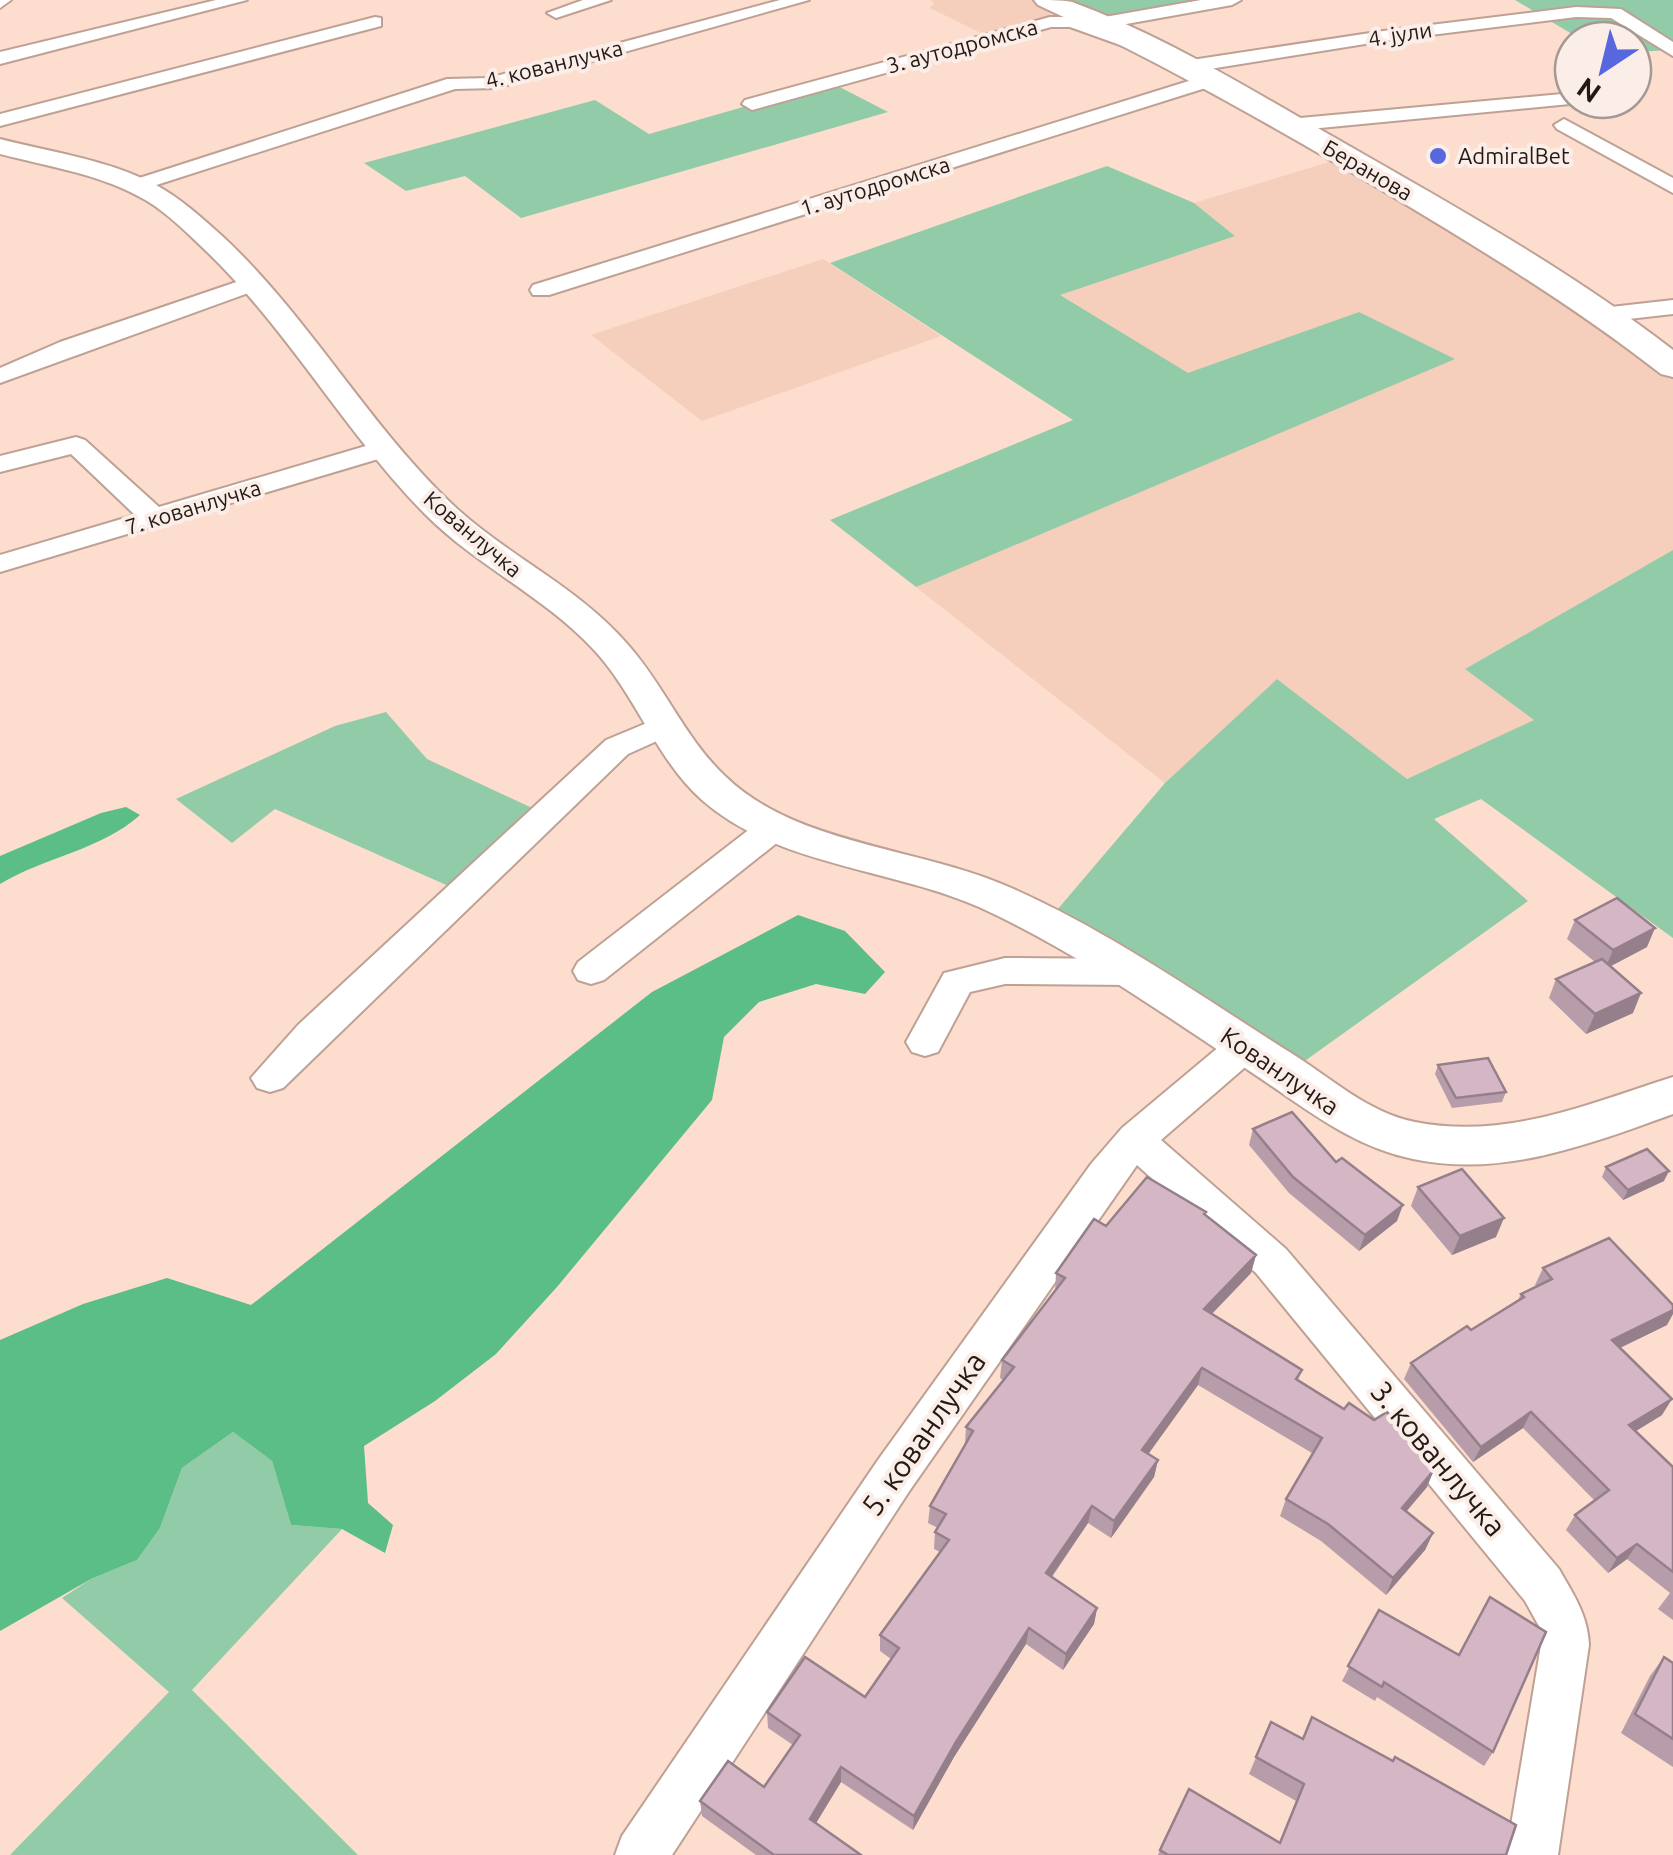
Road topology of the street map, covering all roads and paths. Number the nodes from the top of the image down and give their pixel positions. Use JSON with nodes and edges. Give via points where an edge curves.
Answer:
{"nodes":[{"id":1,"x":238,"y":0,"type":"edge"},
{"id":2,"x":602,"y":0,"type":"edge"},
{"id":3,"x":800,"y":0,"type":"edge"},
{"id":4,"x":1048,"y":0,"type":"edge"},
{"id":5,"x":1232,"y":0,"type":"edge"},
{"id":6,"x":556,"y":13,"type":"dead end"},
{"id":7,"x":375,"y":22,"type":"dead end"},
{"id":8,"x":1099,"y":24,"type":"junction"},
{"id":9,"x":1673,"y":50,"type":"edge"},
{"id":10,"x":0,"y":58,"type":"edge"},
{"id":11,"x":1188,"y":70,"type":"junction"},
{"id":12,"x":1553,"y":101,"type":"edge"},
{"id":13,"x":752,"y":104,"type":"dead end"},
{"id":14,"x":0,"y":120,"type":"edge"},
{"id":15,"x":1564,"y":124,"type":"dead end"},
{"id":16,"x":1289,"y":125,"type":"junction"},
{"id":17,"x":0,"y":146,"type":"edge"},
{"id":18,"x":137,"y":186,"type":"junction"},
{"id":19,"x":1673,"y":187,"type":"edge"},
{"id":20,"x":254,"y":283,"type":"junction"},
{"id":21,"x":541,"y":290,"type":"dead end"},
{"id":22,"x":1673,"y":307,"type":"edge"},
{"id":23,"x":1602,"y":315,"type":"junction"},
{"id":24,"x":1673,"y":367,"type":"edge"},
{"id":25,"x":4,"y":376,"type":"dead end"},
{"id":26,"x":386,"y":448,"type":"junction"},
{"id":27,"x":0,"y":464,"type":"edge"},
{"id":28,"x":156,"y":519,"type":"junction"},
{"id":29,"x":0,"y":564,"type":"edge"},
{"id":30,"x":666,"y":725,"type":"junction"},
{"id":31,"x":776,"y":826,"type":"junction"},
{"id":32,"x":591,"y":971,"type":"dead end"},
{"id":33,"x":1130,"y":972,"type":"junction"},
{"id":34,"x":925,"y":1042,"type":"dead end"},
{"id":35,"x":1246,"y":1046,"type":"junction"},
{"id":36,"x":270,"y":1078,"type":"dead end"},
{"id":37,"x":1673,"y":1095,"type":"edge"},
{"id":38,"x":1136,"y":1139,"type":"junction"},
{"id":39,"x":641,"y":1855,"type":"edge"},
{"id":40,"x":1532,"y":1855,"type":"edge"}],
"edges":[{"from":1,"to":10,"type":"street"},
{"from":2,"to":6,"type":"street"},
{"from":3,"to":18,"type":"street","name":"4. кованлучка","via":[[489,84],[454,83]]},
{"from":4,"to":8,"type":"main road","name":"Беранова"},
{"from":5,"to":8,"type":"street"},
{"from":7,"to":14,"type":"street"},
{"from":8,"to":11,"type":"main road","name":"Беранова"},
{"from":9,"to":11,"type":"street","name":"4. јули","via":[[1616,14],[1576,12]]},
{"from":11,"to":13,"type":"street","name":"3. аутодромска","via":[[1072,22],[1050,22]]},
{"from":11,"to":16,"type":"main road","name":"Беранова"},
{"from":11,"to":21,"type":"street","name":"1. аутодромска"},
{"from":12,"to":16,"type":"street"},
{"from":15,"to":19,"type":"street"},
{"from":16,"to":23,"type":"main road","name":"Беранова"},
{"from":17,"to":18,"type":"street","name":"Кованлучка"},
{"from":18,"to":20,"type":"street","name":"Кованлучка","via":[[170,205]]},
{"from":20,"to":25,"type":"street"},
{"from":20,"to":26,"type":"street","name":"Кованлучка"},
{"from":22,"to":23,"type":"street"},
{"from":23,"to":24,"type":"main road","name":"Беранова"},
{"from":26,"to":28,"type":"street","name":"7. кованлучка"},
{"from":26,"to":30,"type":"street","name":"Кованлучка","via":[[426,498],[608,644]]},
{"from":27,"to":28,"type":"street","via":[[76,445]]},
{"from":28,"to":29,"type":"street","name":"7. кованлучка"},
{"from":30,"to":31,"type":"street","name":"Кованлучка","via":[[719,794]]},
{"from":30,"to":36,"type":"street","via":[[617,747]]},
{"from":31,"to":32,"type":"street"},
{"from":31,"to":33,"type":"street","name":"Кованлучка","via":[[990,894]]},
{"from":33,"to":34,"type":"street","via":[[1005,971],[956,982]]},
{"from":33,"to":35,"type":"street","name":"Кованлучка"},
{"from":35,"to":37,"type":"street","name":"Кованлучка","via":[[1336,1111],[1412,1140],[1454,1146],[1553,1138]]},
{"from":35,"to":38,"type":"street","name":"5. кованлучка"},
{"from":38,"to":39,"type":"street","name":"5. кованлучка","via":[[906,1459]]},
{"from":38,"to":40,"type":"street","name":"3. кованлучка","via":[[1271,1261],[1550,1598],[1564,1624],[1565,1645]]}]}
